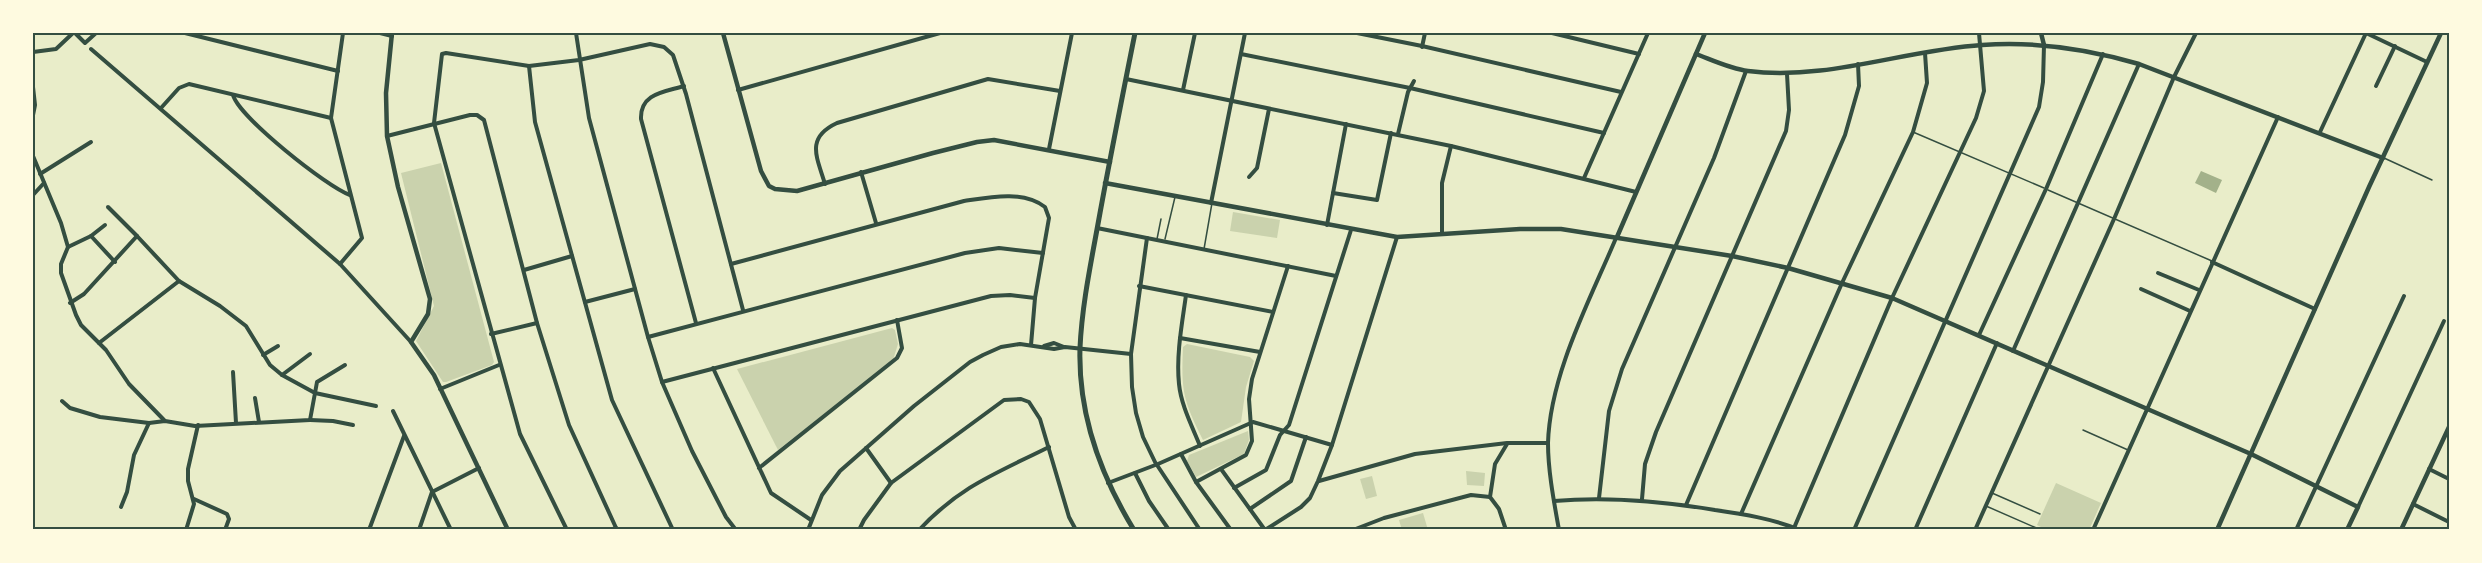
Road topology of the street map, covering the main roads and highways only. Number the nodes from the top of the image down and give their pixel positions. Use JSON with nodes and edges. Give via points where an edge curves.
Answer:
{"nodes":[{"id":1,"x":1135,"y":33,"type":"edge"},
{"id":2,"x":1134,"y":530,"type":"edge"}],
"edges":[{"from":1,"to":2,"type":"main road","via":[[1088,274],[1080,349],[1086,414],[1108,483]]}]}
